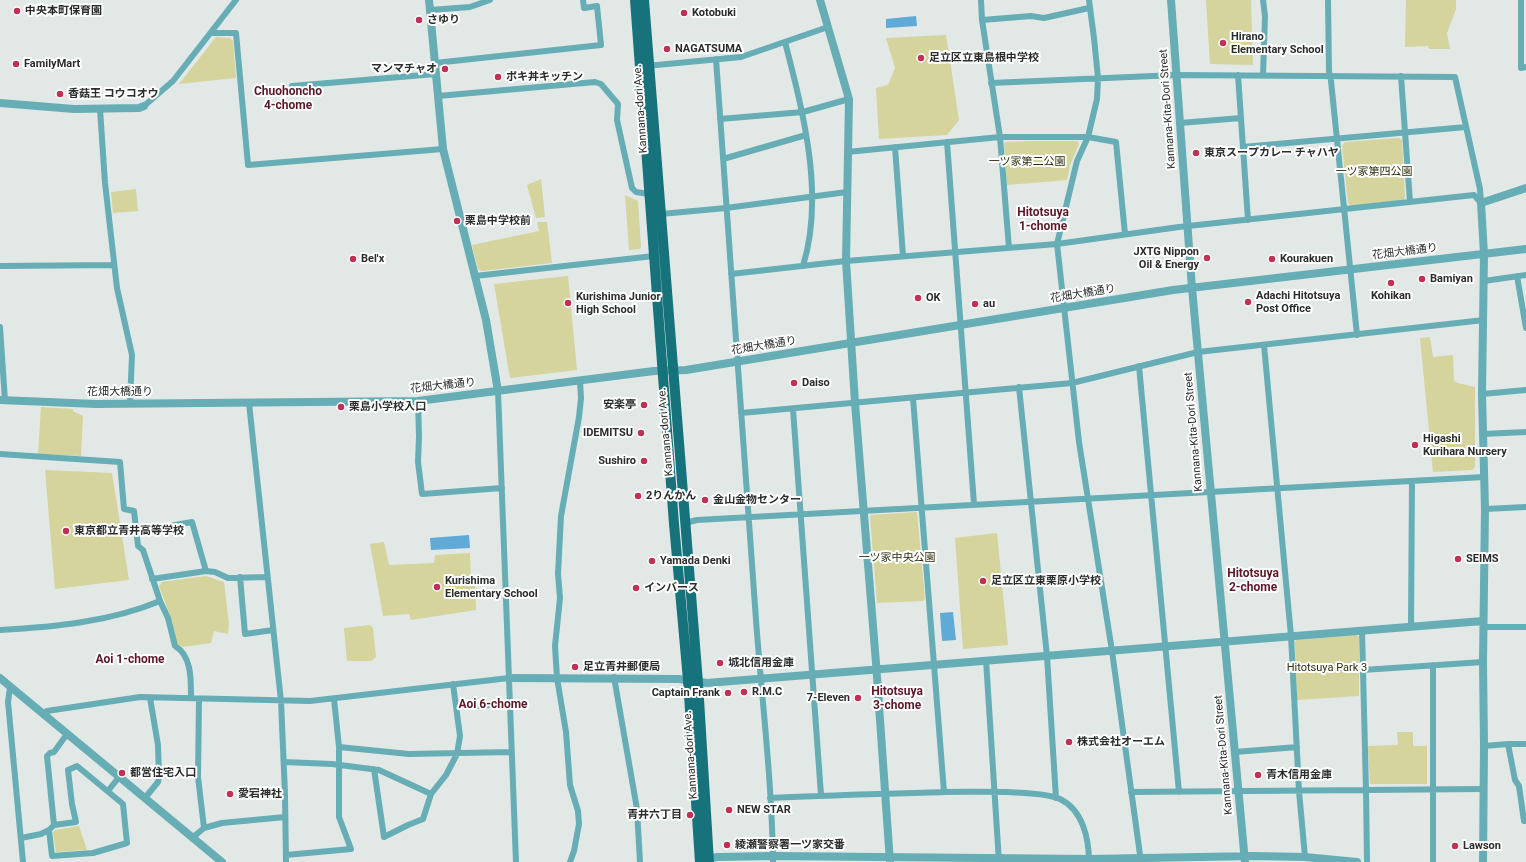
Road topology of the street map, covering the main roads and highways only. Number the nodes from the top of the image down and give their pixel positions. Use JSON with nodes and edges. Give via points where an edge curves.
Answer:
{"nodes":[{"id":1,"x":635,"y":0,"type":"edge"},
{"id":2,"x":644,"y":0,"type":"edge"},
{"id":3,"x":645,"y":66,"type":"junction"},
{"id":4,"x":668,"y":371,"type":"junction"},
{"id":5,"x":702,"y":861,"type":"edge"}],
"edges":[{"from":1,"to":3,"type":"main road","name":"Kannana-dori Ave."},
{"from":2,"to":3,"type":"main road","name":"Kannana-dori Ave."},
{"from":3,"to":4,"type":"main road","name":"Kannana-dori Ave.","via":[[665,256]]},
{"from":3,"to":4,"type":"main road","name":"Kannana-dori Ave.","via":[[649,194]]},
{"from":4,"to":5,"type":"main road","name":"Kannana-dori Ave."},
{"from":4,"to":5,"type":"main road","name":"Kannana-dori Ave.","via":[[685,522],[698,683]]}]}
